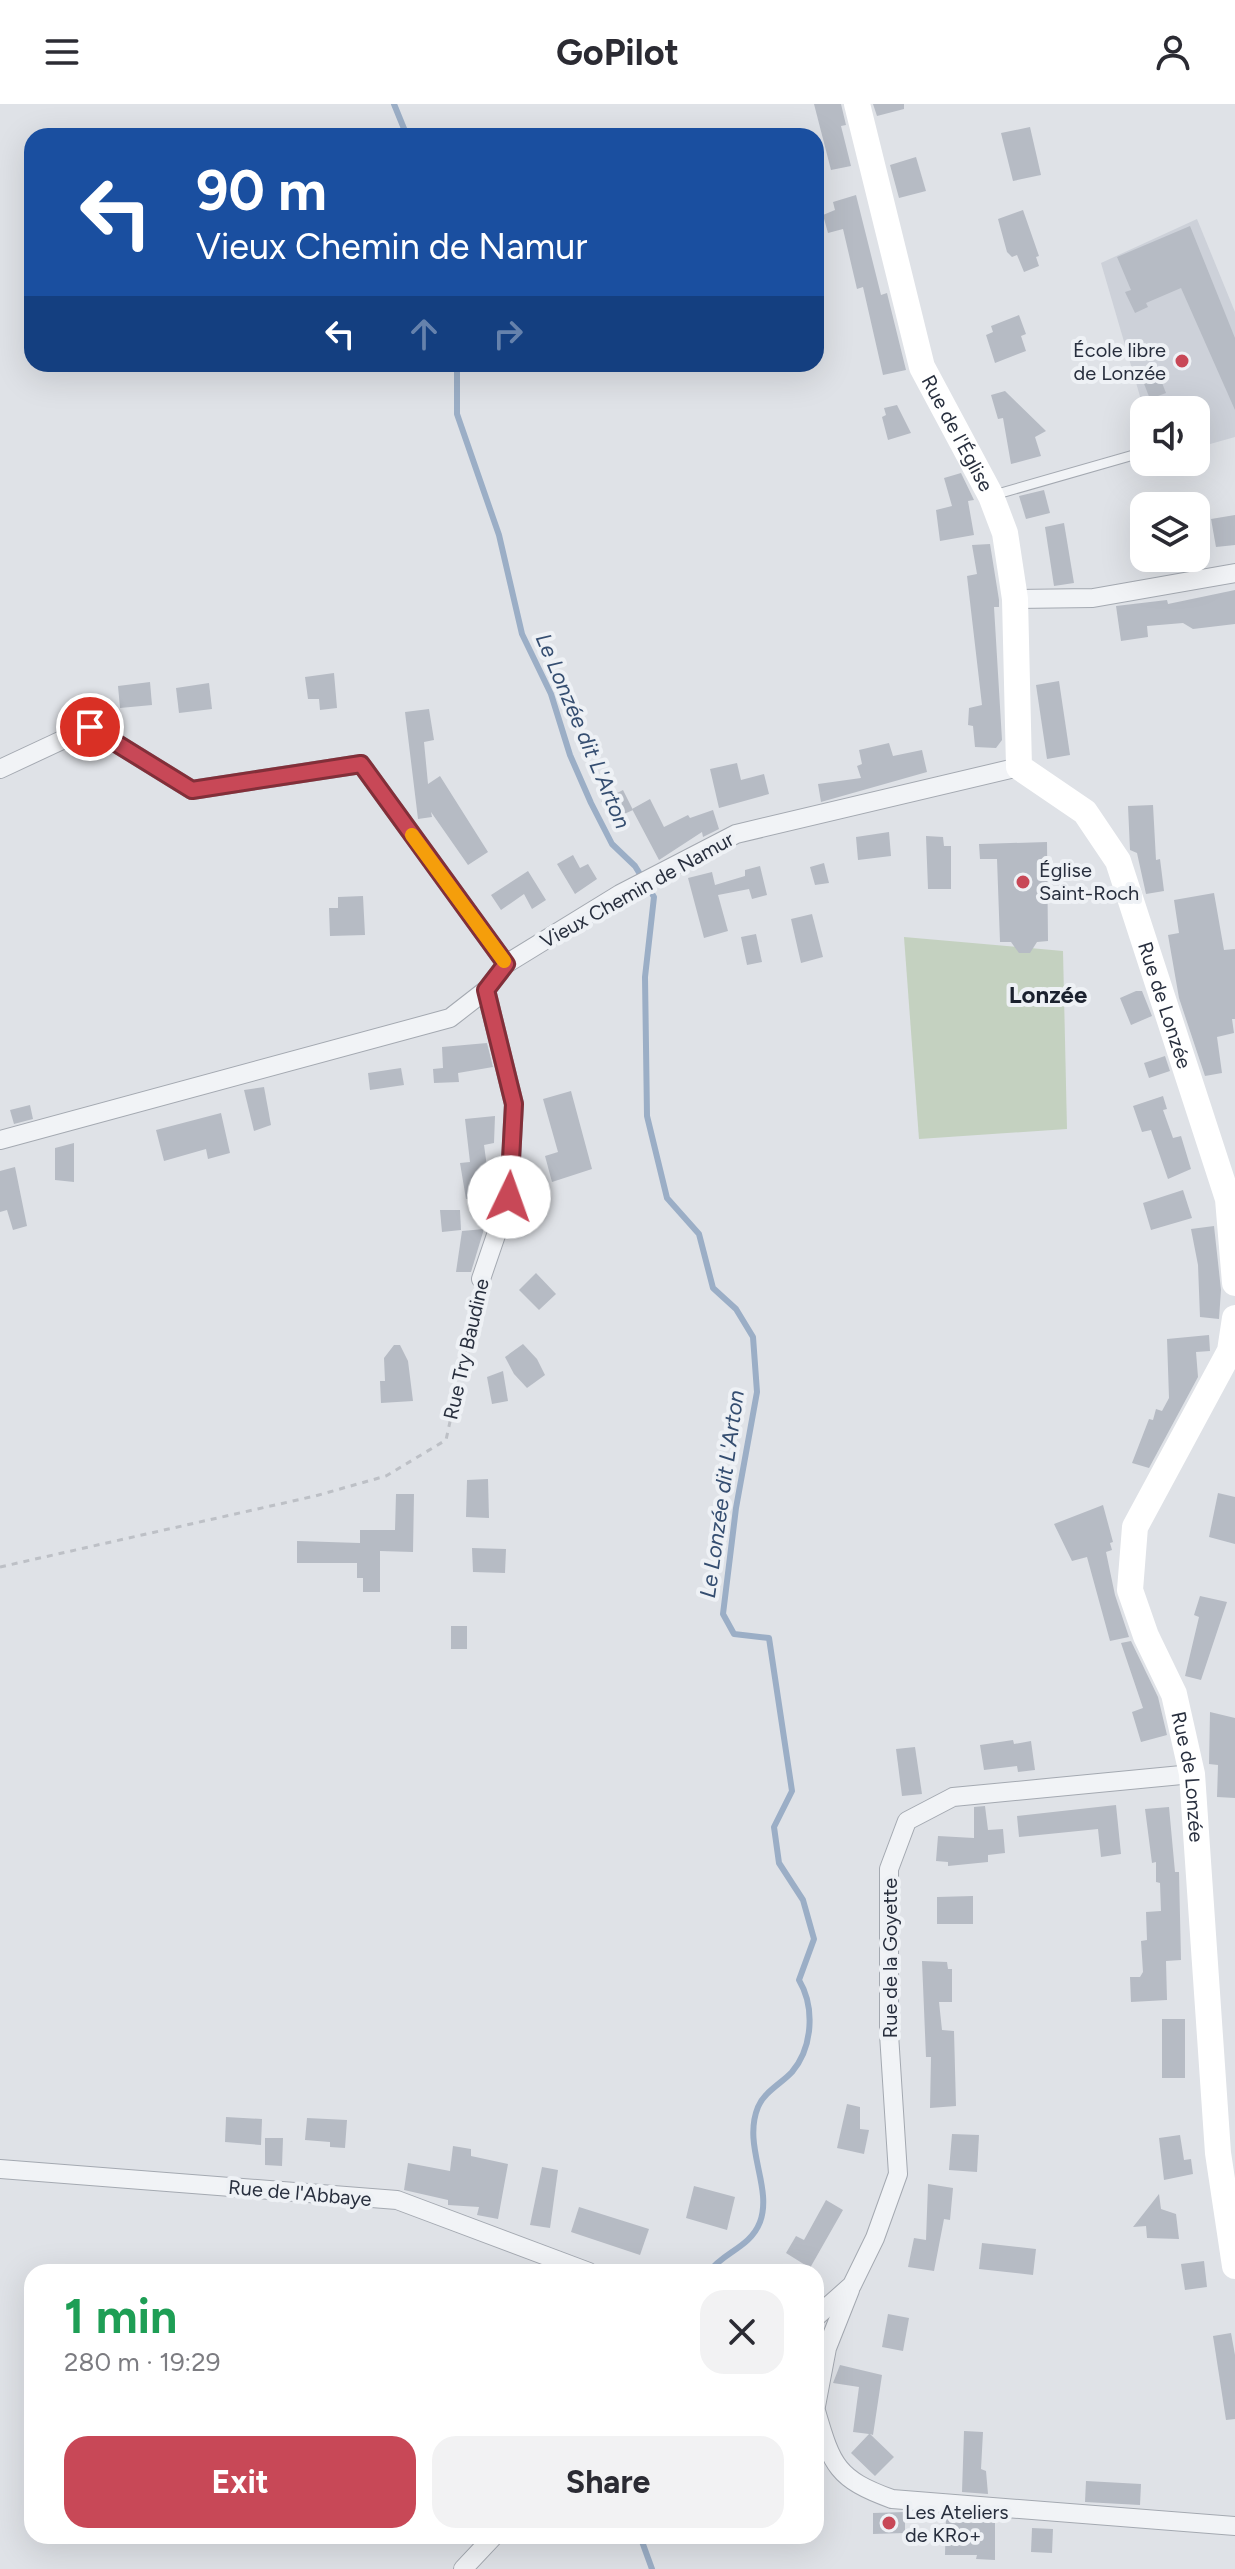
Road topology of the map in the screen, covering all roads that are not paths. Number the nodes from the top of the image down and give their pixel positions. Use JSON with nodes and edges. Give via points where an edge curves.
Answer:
{"nodes":[{"id":1,"x":857,"y":104,"type":"edge"},
{"id":2,"x":1130,"y":456,"type":"edge"},
{"id":3,"x":991,"y":496,"type":"junction"},
{"id":4,"x":1235,"y":573,"type":"edge"},
{"id":5,"x":1015,"y":599,"type":"junction"},
{"id":6,"x":1019,"y":767,"type":"junction"},
{"id":7,"x":0,"y":769,"type":"edge"},
{"id":8,"x":506,"y":964,"type":"junction"},
{"id":9,"x":486,"y":990,"type":"junction"},
{"id":10,"x":0,"y":1140,"type":"edge"},
{"id":11,"x":481,"y":1279,"type":"road end"},
{"id":12,"x":1235,"y":1283,"type":"edge"},
{"id":13,"x":1235,"y":1318,"type":"edge"},
{"id":14,"x":1192,"y":1774,"type":"junction"},
{"id":15,"x":0,"y":2169,"type":"edge"},
{"id":16,"x":568,"y":2264,"type":"edge"},
{"id":17,"x":1235,"y":2266,"type":"edge"},
{"id":18,"x":852,"y":2285,"type":"junction"},
{"id":19,"x":824,"y":2310,"type":"edge"},
{"id":20,"x":824,"y":2364,"type":"edge"},
{"id":21,"x":824,"y":2433,"type":"edge"},
{"id":22,"x":1235,"y":2526,"type":"edge"},
{"id":23,"x":486,"y":2544,"type":"edge"},
{"id":24,"x":463,"y":2569,"type":"edge"}],
"edges":[{"from":1,"to":3,"type":"street","name":"Rue de l'Église","via":[[922,367]]},
{"from":2,"to":3,"type":"lane"},
{"from":3,"to":5,"type":"street","name":"Rue de l'Église","via":[[1005,533]]},
{"from":4,"to":5,"type":"street","via":[[1093,598]]},
{"from":5,"to":6,"type":"street","name":"Rue de l'Église"},
{"from":6,"to":8,"type":"street","name":"Vieux Chemin de Namur","via":[[736,834]]},
{"from":6,"to":12,"type":"street","name":"Rue de Lonzée","via":[[1085,812],[1118,861],[1228,1199]]},
{"from":7,"to":8,"type":"street","via":[[90,727],[192,790],[361,764]]},
{"from":8,"to":9,"type":"street"},
{"from":9,"to":10,"type":"street","via":[[450,1018]]},
{"from":9,"to":11,"type":"street","name":"Rue Try Baudine","via":[[514,1104],[509,1197]]},
{"from":13,"to":14,"type":"street","name":"Rue de Lonzée","via":[[1230,1351],[1135,1527],[1130,1590],[1174,1694]]},
{"from":14,"to":17,"type":"street","name":"Rue de Lonzée","via":[[1218,2153]]},
{"from":14,"to":18,"type":"street","name":"Rue de la Goyette","via":[[953,1797],[907,1821],[889,1869],[889,2034],[898,2174]]},
{"from":15,"to":16,"type":"street","name":"Rue de l'Abbaye","via":[[397,2200]]},
{"from":18,"to":19,"type":"street","name":"Rue de la Goyette"},
{"from":18,"to":20,"type":"street","name":"Rue de la Goyette"},
{"from":21,"to":22,"type":"street","name":"Rue de la Goyette","via":[[834,2464],[856,2486],[892,2499]]},
{"from":23,"to":24,"type":"street"}]}
